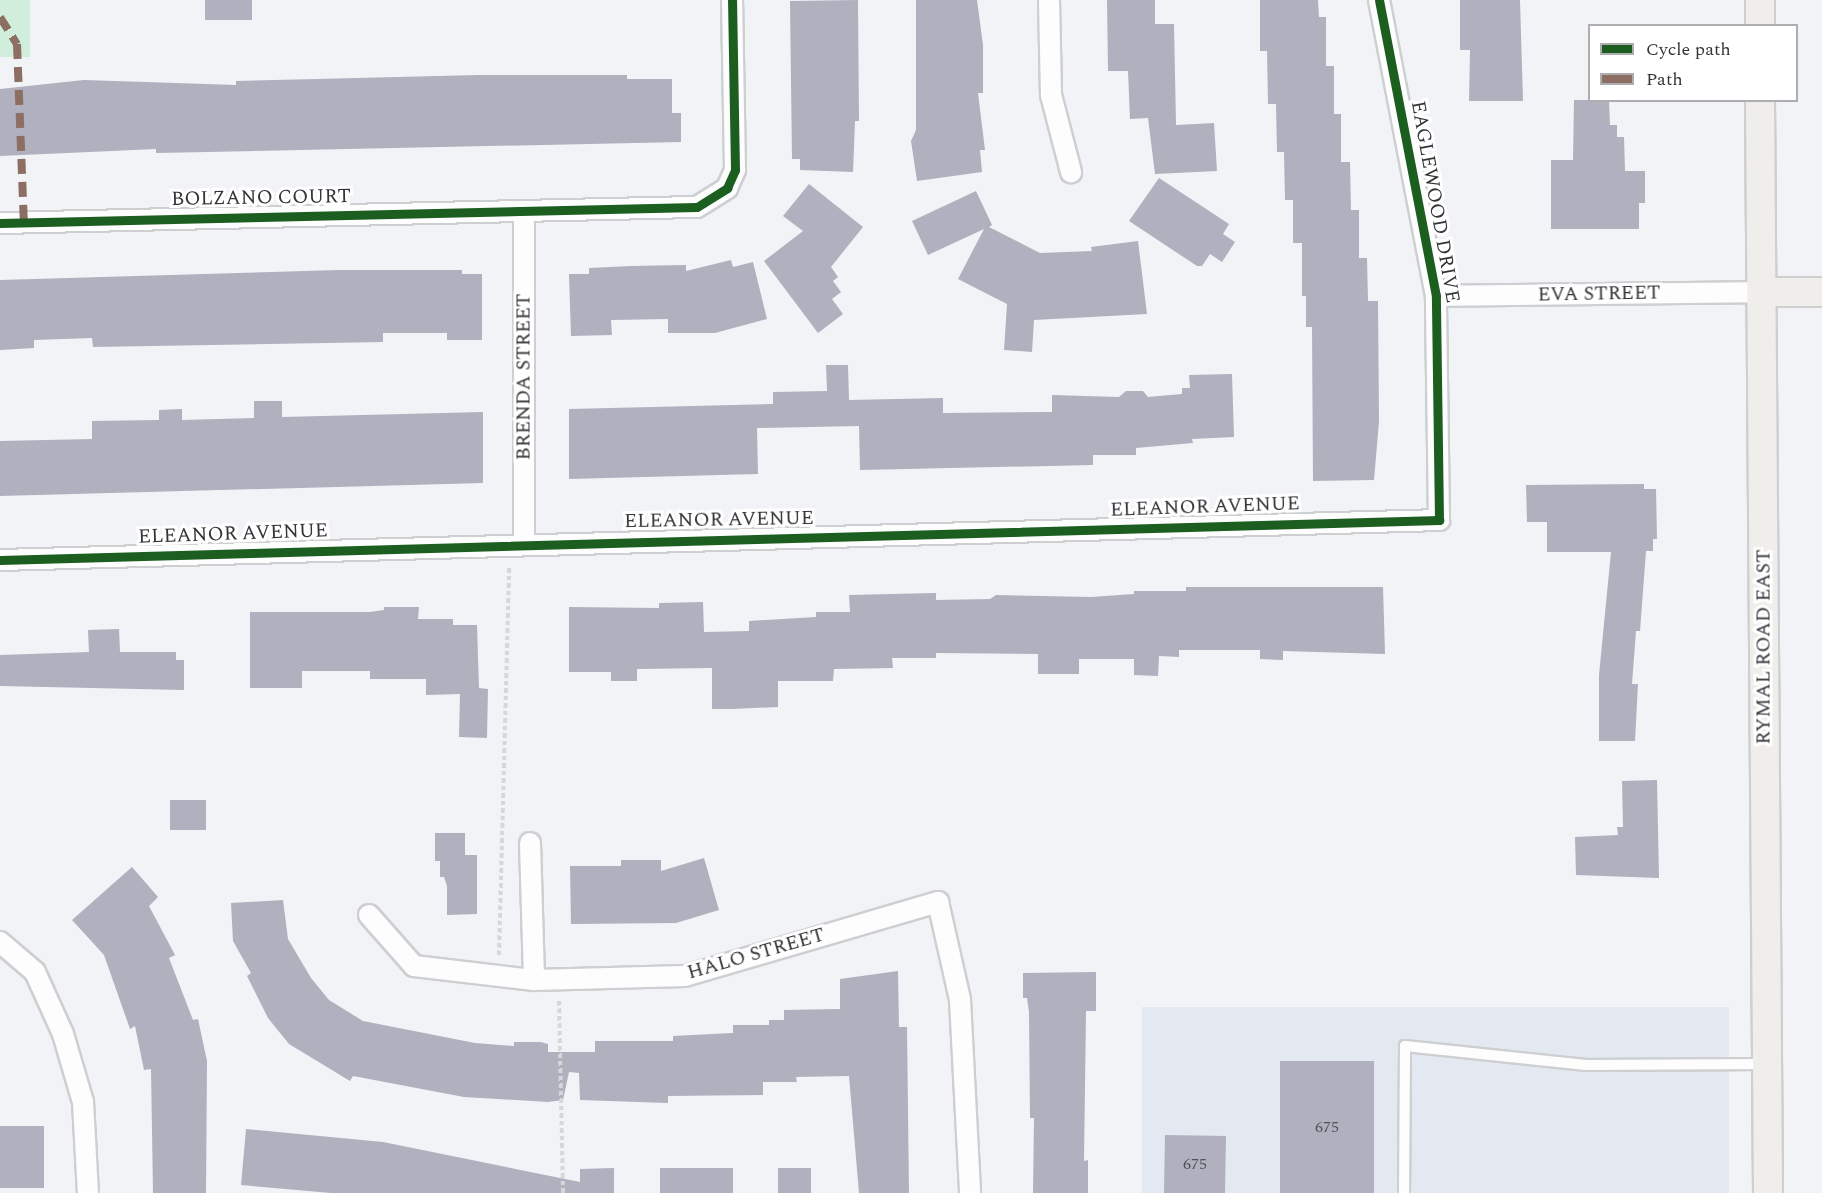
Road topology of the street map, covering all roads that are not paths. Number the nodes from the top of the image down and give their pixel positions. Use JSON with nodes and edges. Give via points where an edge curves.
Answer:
{"nodes":[{"id":1,"x":732,"y":0,"type":"edge"},
{"id":2,"x":1049,"y":0,"type":"edge"},
{"id":3,"x":1379,"y":0,"type":"edge"},
{"id":4,"x":1760,"y":0,"type":"edge"},
{"id":5,"x":1760,"y":24,"type":"edge"},
{"id":6,"x":1760,"y":102,"type":"edge"},
{"id":7,"x":1071,"y":172,"type":"dead end"},
{"id":8,"x":524,"y":211,"type":"junction"},
{"id":9,"x":0,"y":224,"type":"edge"},
{"id":10,"x":1762,"y":292,"type":"junction"},
{"id":11,"x":1822,"y":292,"type":"edge"},
{"id":12,"x":1436,"y":296,"type":"junction"},
{"id":13,"x":1439,"y":520,"type":"joint"},
{"id":14,"x":517,"y":543,"type":"junction"},
{"id":15,"x":0,"y":560,"type":"edge"},
{"id":16,"x":530,"y":843,"type":"dead end"},
{"id":17,"x":369,"y":915,"type":"dead end"},
{"id":18,"x":0,"y":942,"type":"edge"},
{"id":19,"x":534,"y":980,"type":"junction"},
{"id":20,"x":1767,"y":1064,"type":"junction"},
{"id":21,"x":88,"y":1193,"type":"edge"},
{"id":22,"x":970,"y":1193,"type":"edge"},
{"id":23,"x":1404,"y":1193,"type":"edge"},
{"id":24,"x":1768,"y":1193,"type":"edge"}],
"edges":[{"from":1,"to":8,"type":"street","name":"BOLZANO COURT","via":[[735,170],[727,188],[697,207]]},
{"from":2,"to":7,"type":"street","via":[[1051,95]]},
{"from":3,"to":12,"type":"street","name":"EAGLEWOOD DRIVE"},
{"from":4,"to":5,"type":"main road"},
{"from":6,"to":10,"type":"main road","name":"RYMAL ROAD EAST"},
{"from":8,"to":9,"type":"street","name":"BOLZANO COURT"},
{"from":8,"to":14,"type":"street","name":"BRENDA STREET"},
{"from":10,"to":11,"type":"main road"},
{"from":10,"to":12,"type":"street","name":"EVA STREET"},
{"from":10,"to":20,"type":"main road","name":"RYMAL ROAD EAST"},
{"from":12,"to":13,"type":"street","name":"EAGLEWOOD DRIVE"},
{"from":13,"to":14,"type":"street","name":"ELEANOR AVENUE"},
{"from":14,"to":15,"type":"street","name":"ELEANOR AVENUE"},
{"from":16,"to":19,"type":"street"},
{"from":17,"to":19,"type":"street","name":"HALO STREET","via":[[414,966]]},
{"from":18,"to":21,"type":"street","via":[[34,972],[63,1034],[83,1102]]},
{"from":19,"to":22,"type":"street","name":"HALO STREET","via":[[684,976],[938,902],[960,1000]]},
{"from":20,"to":23,"type":"lane","via":[[1586,1065],[1405,1046]]},
{"from":20,"to":24,"type":"main road","name":"RYMAL ROAD EAST"}]}
